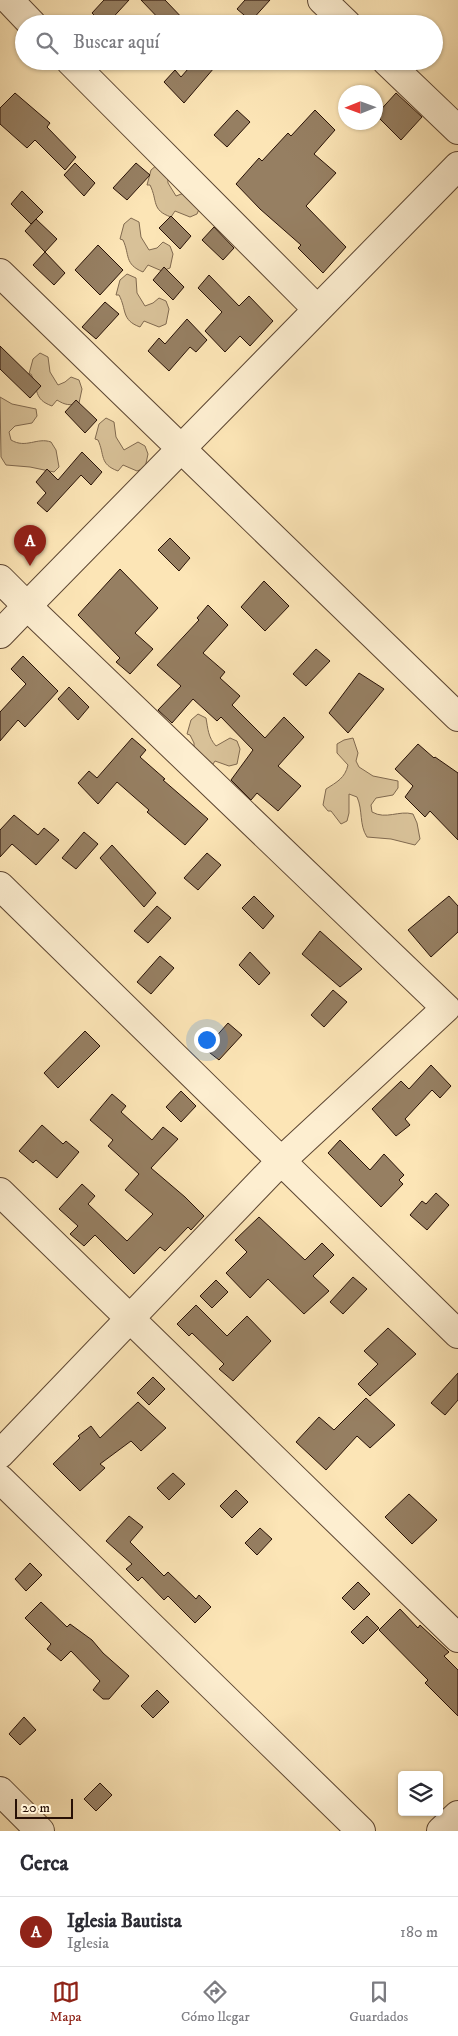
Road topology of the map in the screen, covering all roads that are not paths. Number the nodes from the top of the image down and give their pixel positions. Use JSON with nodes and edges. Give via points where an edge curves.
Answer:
{"nodes":[{"id":1,"x":8,"y":0,"type":"edge"},
{"id":2,"x":322,"y":0,"type":"edge"},
{"id":3,"x":23,"y":15,"type":"edge"},
{"id":4,"x":338,"y":15,"type":"edge"},
{"id":5,"x":79,"y":70,"type":"edge"},
{"id":6,"x":395,"y":70,"type":"edge"},
{"id":7,"x":458,"y":130,"type":"edge"},
{"id":8,"x":458,"y":166,"type":"edge"},
{"id":9,"x":0,"y":273,"type":"edge"},
{"id":10,"x":317,"y":309,"type":"junction"},
{"id":11,"x":181,"y":449,"type":"junction"},
{"id":12,"x":0,"y":579,"type":"edge"},
{"id":13,"x":27,"y":606,"type":"junction"},
{"id":14,"x":0,"y":634,"type":"edge"},
{"id":15,"x":458,"y":717,"type":"edge"},
{"id":16,"x":0,"y":886,"type":"edge"},
{"id":17,"x":454,"y":1008,"type":"edge"},
{"id":18,"x":280,"y":1162,"type":"junction"},
{"id":19,"x":0,"y":1192,"type":"edge"},
{"id":20,"x":129,"y":1320,"type":"junction"},
{"id":21,"x":458,"y":1334,"type":"edge"},
{"id":22,"x":0,"y":1454,"type":"edge"},
{"id":23,"x":0,"y":1479,"type":"edge"},
{"id":24,"x":458,"y":1638,"type":"edge"},
{"id":25,"x":0,"y":1791,"type":"edge"},
{"id":26,"x":458,"y":1814,"type":"edge"},
{"id":27,"x":40,"y":1831,"type":"edge"},
{"id":28,"x":361,"y":1831,"type":"edge"},
{"id":29,"x":441,"y":1831,"type":"edge"}],
"edges":[{"from":1,"to":3,"type":"street"},
{"from":2,"to":4,"type":"street"},
{"from":5,"to":10,"type":"street"},
{"from":6,"to":7,"type":"street"},
{"from":8,"to":10,"type":"street"},
{"from":9,"to":11,"type":"street"},
{"from":10,"to":11,"type":"street"},
{"from":11,"to":13,"type":"street"},
{"from":11,"to":15,"type":"street"},
{"from":12,"to":13,"type":"street"},
{"from":13,"to":14,"type":"street"},
{"from":13,"to":17,"type":"street"},
{"from":16,"to":18,"type":"street"},
{"from":17,"to":18,"type":"street"},
{"from":18,"to":20,"type":"street"},
{"from":18,"to":21,"type":"street"},
{"from":19,"to":20,"type":"street"},
{"from":20,"to":22,"type":"street"},
{"from":20,"to":24,"type":"street"},
{"from":23,"to":28,"type":"street"},
{"from":25,"to":27,"type":"street"},
{"from":26,"to":29,"type":"street"}]}
